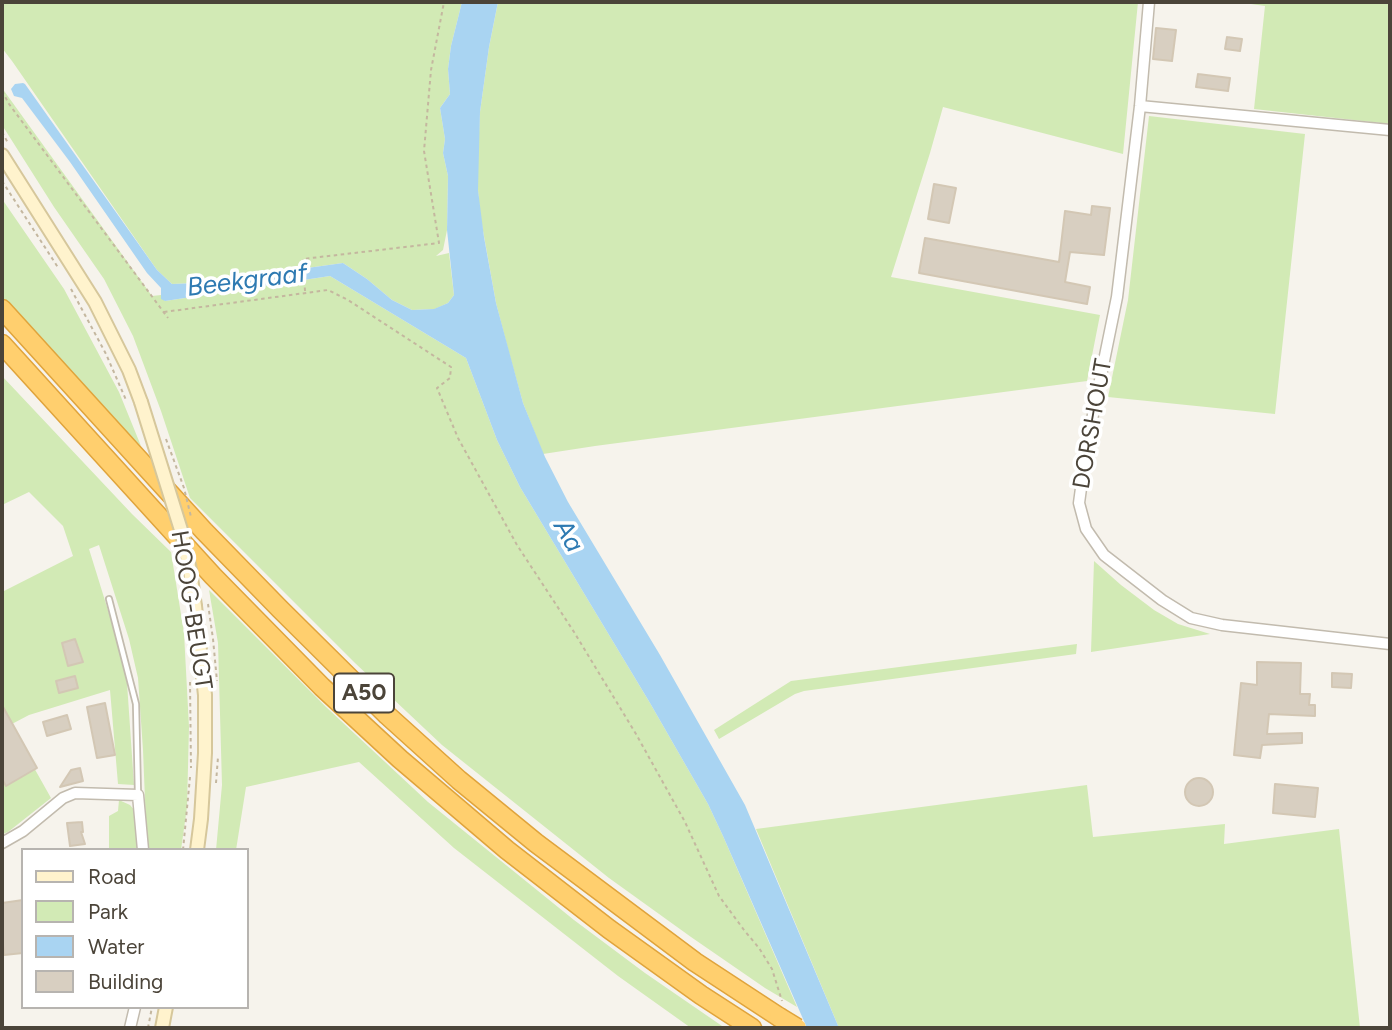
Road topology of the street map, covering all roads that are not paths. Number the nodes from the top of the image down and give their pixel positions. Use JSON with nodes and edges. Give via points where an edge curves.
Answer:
{"nodes":[{"id":1,"x":1149,"y":2,"type":"edge"},
{"id":2,"x":1140,"y":106,"type":"junction"},
{"id":3,"x":1390,"y":130,"type":"edge"},
{"id":4,"x":2,"y":155,"type":"edge"},
{"id":5,"x":2,"y":309,"type":"edge"},
{"id":6,"x":2,"y":344,"type":"edge"},
{"id":7,"x":109,"y":598,"type":"dead end"},
{"id":8,"x":1390,"y":644,"type":"edge"},
{"id":9,"x":138,"y":795,"type":"junction"},
{"id":10,"x":2,"y":843,"type":"edge"},
{"id":11,"x":143,"y":848,"type":"edge"},
{"id":12,"x":197,"y":848,"type":"edge"},
{"id":13,"x":135,"y":1009,"type":"edge"},
{"id":14,"x":166,"y":1009,"type":"edge"},
{"id":15,"x":130,"y":1028,"type":"edge"},
{"id":16,"x":162,"y":1028,"type":"edge"},
{"id":17,"x":752,"y":1028,"type":"edge"},
{"id":18,"x":797,"y":1028,"type":"edge"}],
"edges":[{"from":1,"to":2,"type":"street","name":"DORSHOUT"},
{"from":2,"to":3,"type":"street"},
{"from":2,"to":8,"type":"street","name":"DORSHOUT","via":[[1117,297],[1079,503],[1086,529],[1104,555],[1191,618]]},
{"from":4,"to":12,"type":"street","name":"HOOG-BEUGT","bridge":true,"via":[[94,302],[129,370],[135,405],[181,530],[205,695]]},
{"from":5,"to":18,"type":"highway","number":"A50","bridge":true,"via":[[204,531],[397,724],[536,844],[695,962],[781,1010]]},
{"from":6,"to":17,"type":"highway","number":"A50","via":[[213,576],[323,687],[449,803],[578,905]]},
{"from":7,"to":9,"type":"lane","via":[[136,704]]},
{"from":9,"to":10,"type":"street","via":[[75,793]]},
{"from":9,"to":11,"type":"street"},
{"from":13,"to":15,"type":"street"},
{"from":14,"to":16,"type":"street"}]}
